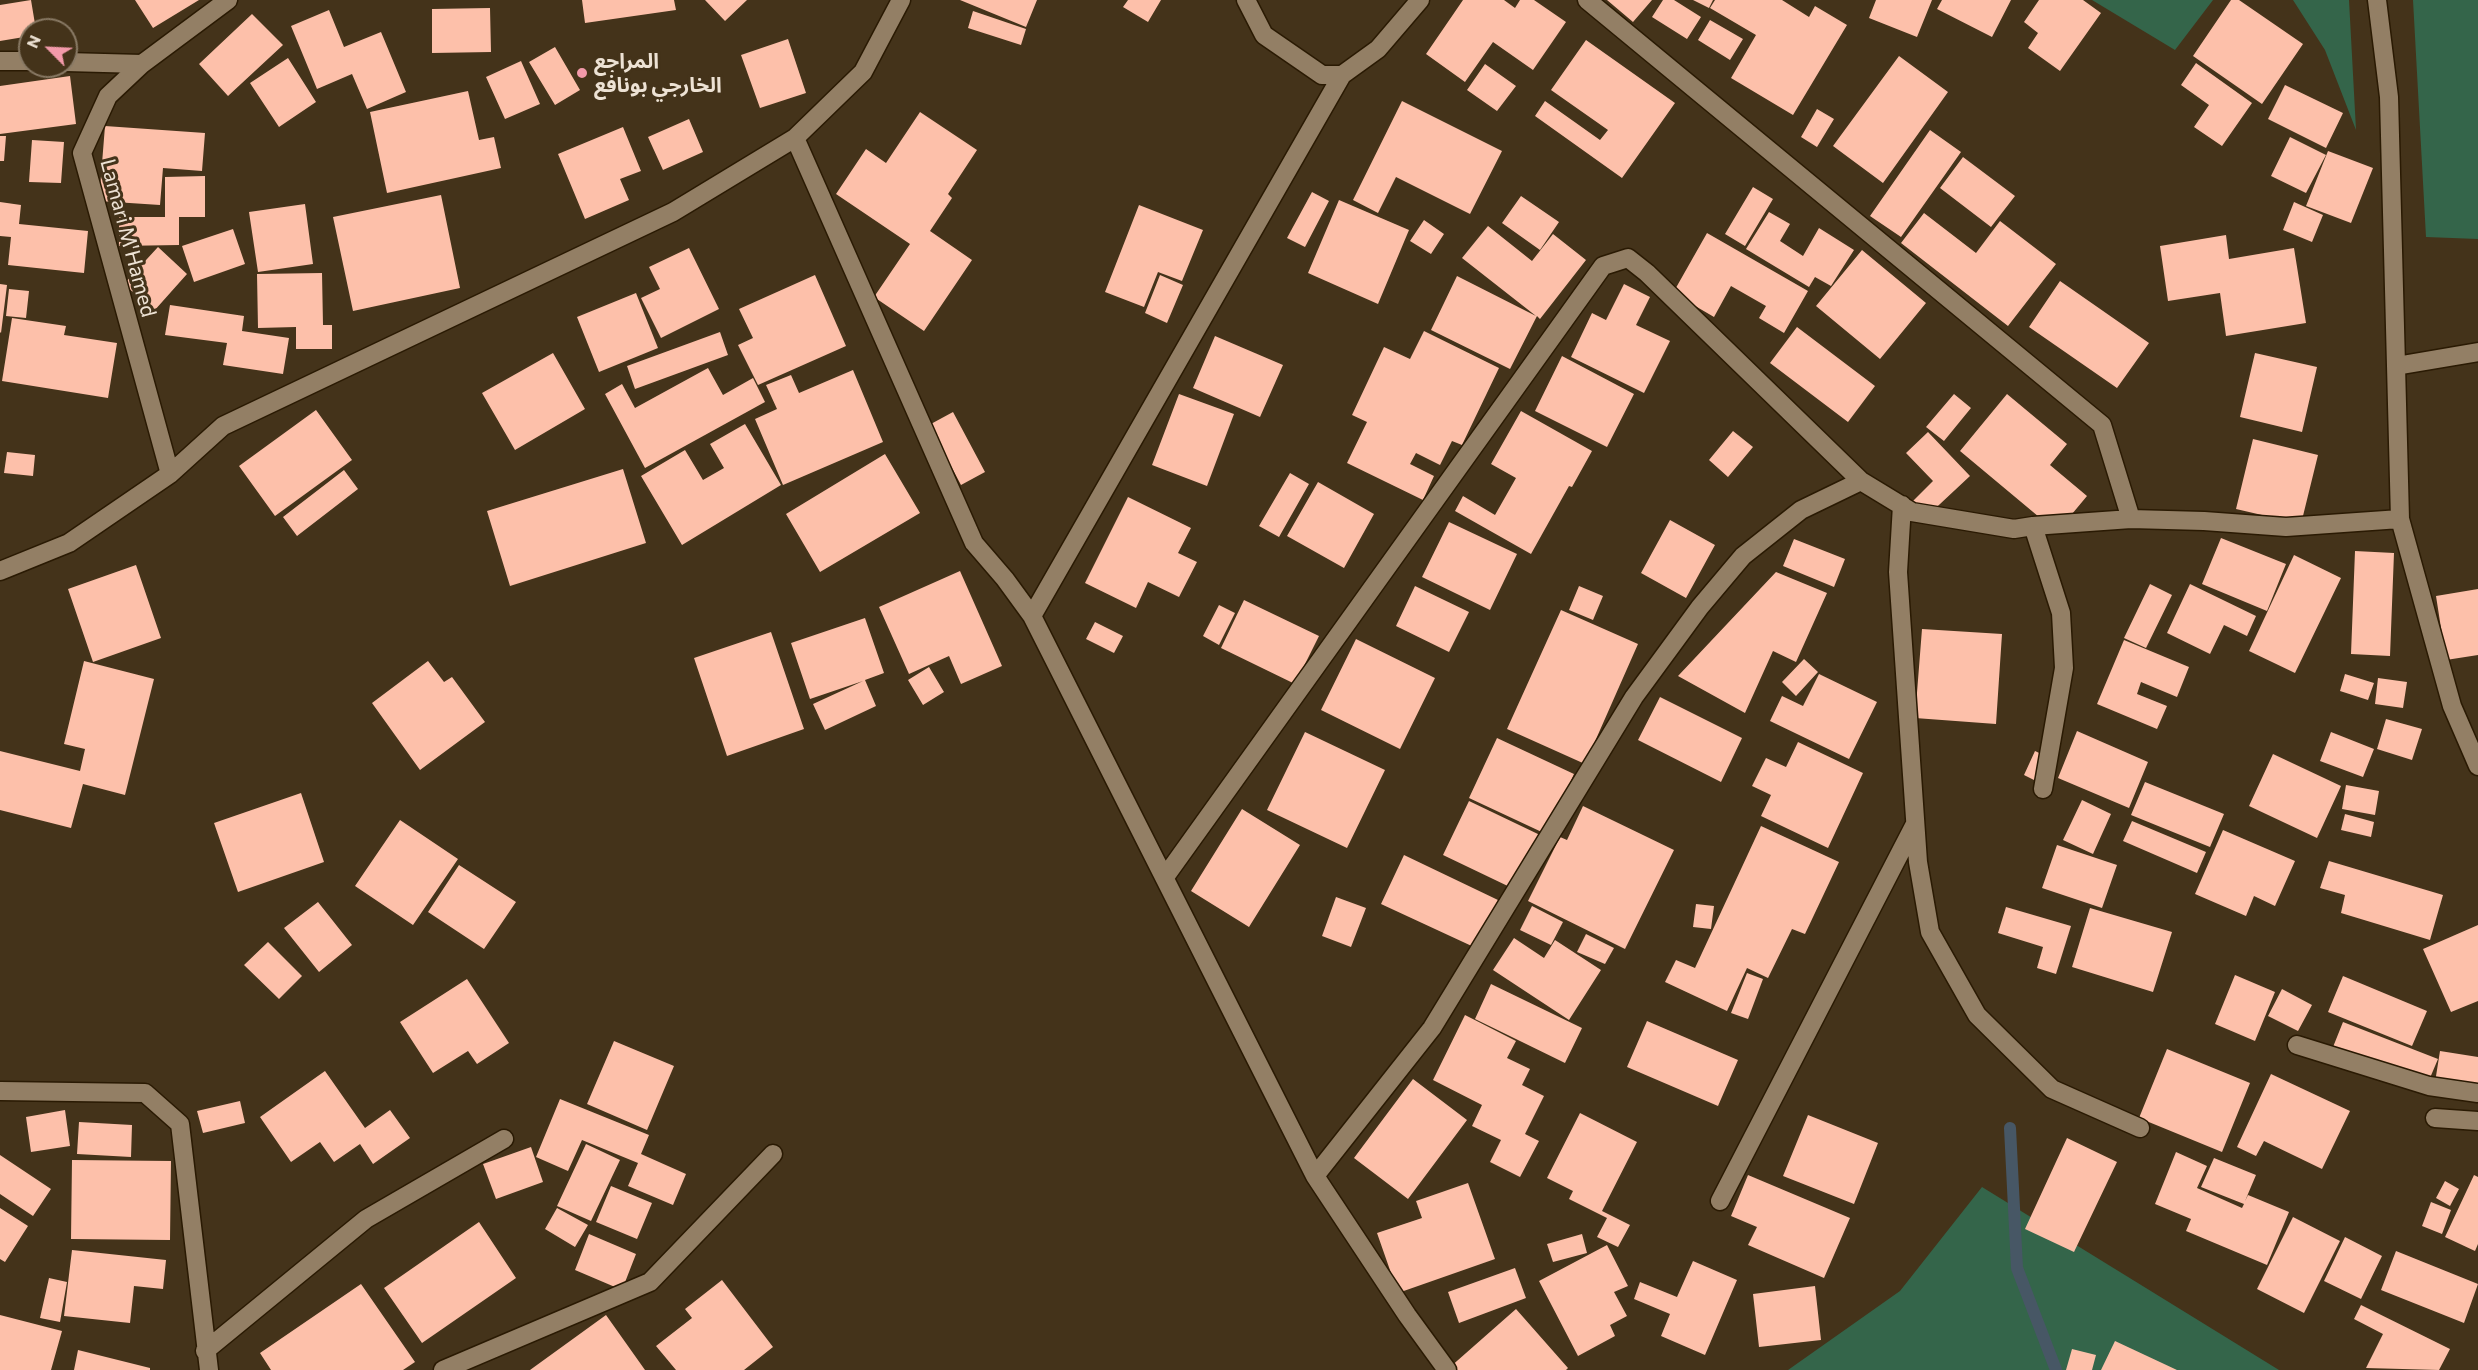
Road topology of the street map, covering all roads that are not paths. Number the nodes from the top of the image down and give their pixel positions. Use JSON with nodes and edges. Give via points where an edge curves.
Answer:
{"nodes":[{"id":1,"x":228,"y":0,"type":"edge"},
{"id":2,"x":901,"y":0,"type":"edge"},
{"id":3,"x":1246,"y":0,"type":"edge"},
{"id":4,"x":1420,"y":0,"type":"edge"},
{"id":5,"x":1587,"y":0,"type":"edge"},
{"id":6,"x":2377,"y":0,"type":"edge"},
{"id":7,"x":0,"y":61,"type":"edge"},
{"id":8,"x":18,"y":61,"type":"edge"},
{"id":9,"x":78,"y":62,"type":"edge"},
{"id":10,"x":142,"y":64,"type":"junction"},
{"id":11,"x":1342,"y":75,"type":"junction"},
{"id":12,"x":795,"y":138,"type":"junction"},
{"id":13,"x":2478,"y":352,"type":"edge"},
{"id":14,"x":2396,"y":366,"type":"junction"},
{"id":15,"x":170,"y":474,"type":"junction"},
{"id":16,"x":1862,"y":481,"type":"junction"},
{"id":17,"x":1902,"y":505,"type":"junction"},
{"id":18,"x":2131,"y":519,"type":"junction"},
{"id":19,"x":2400,"y":519,"type":"junction"},
{"id":20,"x":2032,"y":526,"type":"junction"},
{"id":21,"x":0,"y":571,"type":"edge"},
{"id":22,"x":1032,"y":616,"type":"junction"},
{"id":23,"x":2478,"y":766,"type":"edge"},
{"id":24,"x":2043,"y":789,"type":"dead end"},
{"id":25,"x":1916,"y":825,"type":"junction"},
{"id":26,"x":1165,"y":877,"type":"junction"},
{"id":27,"x":2297,"y":1045,"type":"dead end"},
{"id":28,"x":0,"y":1091,"type":"edge"},
{"id":29,"x":2478,"y":1093,"type":"edge"},
{"id":30,"x":2434,"y":1118,"type":"dead end"},
{"id":31,"x":2478,"y":1121,"type":"edge"},
{"id":32,"x":2140,"y":1128,"type":"dead end"},
{"id":33,"x":504,"y":1139,"type":"dead end"},
{"id":34,"x":773,"y":1154,"type":"dead end"},
{"id":35,"x":1315,"y":1176,"type":"junction"},
{"id":36,"x":1720,"y":1201,"type":"dead end"},
{"id":37,"x":205,"y":1351,"type":"junction"},
{"id":38,"x":209,"y":1370,"type":"edge"},
{"id":39,"x":443,"y":1370,"type":"edge"},
{"id":40,"x":1447,"y":1370,"type":"edge"}],
"edges":[{"from":1,"to":10,"type":"street","name":"Lamari M'Hamed"},
{"from":2,"to":12,"type":"street","via":[[863,72]]},
{"from":3,"to":11,"type":"street","via":[[1264,35],[1322,75]]},
{"from":4,"to":11,"type":"street","via":[[1378,48]]},
{"from":5,"to":18,"type":"street","via":[[2102,425]]},
{"from":6,"to":14,"type":"street","via":[[2389,96]]},
{"from":7,"to":8,"type":"street"},
{"from":9,"to":10,"type":"street"},
{"from":10,"to":15,"type":"street","name":"Lamari M'Hamed","via":[[108,96],[82,153]]},
{"from":11,"to":22,"type":"street"},
{"from":12,"to":15,"type":"street","via":[[673,212],[223,426]]},
{"from":12,"to":22,"type":"street","via":[[974,543]]},
{"from":13,"to":14,"type":"street"},
{"from":14,"to":19,"type":"street"},
{"from":15,"to":21,"type":"street","via":[[69,543]]},
{"from":16,"to":17,"type":"street"},
{"from":16,"to":26,"type":"street","via":[[1647,273],[1628,258],[1603,266]]},
{"from":16,"to":35,"type":"street","via":[[1801,510],[1743,556],[1700,607],[1634,697],[1432,1028]]},
{"from":17,"to":20,"type":"street","via":[[1912,512],[2014,529]]},
{"from":17,"to":25,"type":"street","via":[[1898,572]]},
{"from":18,"to":19,"type":"street","via":[[2286,527]]},
{"from":18,"to":20,"type":"street"},
{"from":19,"to":23,"type":"street","via":[[2452,706]]},
{"from":20,"to":24,"type":"street","via":[[2061,613],[2064,668]]},
{"from":22,"to":26,"type":"street"},
{"from":25,"to":32,"type":"street","via":[[1930,932],[1977,1015],[2052,1089]]},
{"from":25,"to":36,"type":"street"},
{"from":26,"to":35,"type":"street"},
{"from":27,"to":29,"type":"street","via":[[2429,1086]]},
{"from":28,"to":37,"type":"street","via":[[145,1093],[180,1124]]},
{"from":30,"to":31,"type":"street"},
{"from":33,"to":37,"type":"street","via":[[366,1219]]},
{"from":34,"to":39,"type":"street","via":[[650,1282]]},
{"from":35,"to":40,"type":"street"},
{"from":37,"to":38,"type":"street"}]}
